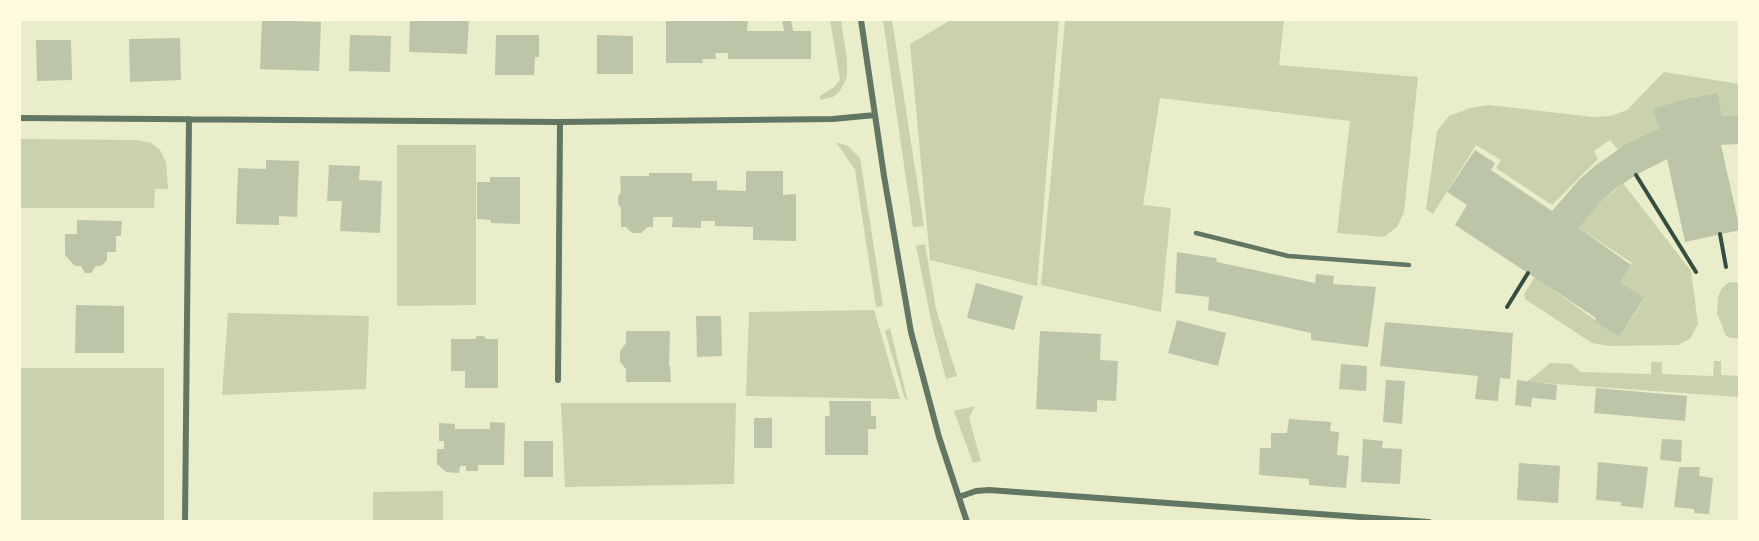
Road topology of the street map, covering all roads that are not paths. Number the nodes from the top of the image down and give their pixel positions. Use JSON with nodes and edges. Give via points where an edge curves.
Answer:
{"nodes":[{"id":1,"x":861,"y":20,"type":"edge"},
{"id":2,"x":875,"y":115,"type":"junction"},
{"id":3,"x":20,"y":118,"type":"edge"},
{"id":4,"x":189,"y":118,"type":"junction"},
{"id":5,"x":560,"y":122,"type":"junction"},
{"id":6,"x":1196,"y":233,"type":"dead end"},
{"id":7,"x":1409,"y":265,"type":"dead end"},
{"id":8,"x":558,"y":380,"type":"dead end"},
{"id":9,"x":959,"y":497,"type":"junction"},
{"id":10,"x":185,"y":522,"type":"edge"},
{"id":11,"x":967,"y":522,"type":"edge"},
{"id":12,"x":1429,"y":522,"type":"edge"}],
"edges":[{"from":1,"to":2,"type":"street"},
{"from":2,"to":5,"type":"street","via":[[833,119]]},
{"from":2,"to":9,"type":"street","via":[[911,332]]},
{"from":3,"to":4,"type":"street"},
{"from":4,"to":5,"type":"street"},
{"from":4,"to":10,"type":"street"},
{"from":5,"to":8,"type":"street"},
{"from":6,"to":7,"type":"lane","via":[[1288,256]]},
{"from":9,"to":11,"type":"street"},
{"from":9,"to":12,"type":"street","via":[[989,490]]}]}
